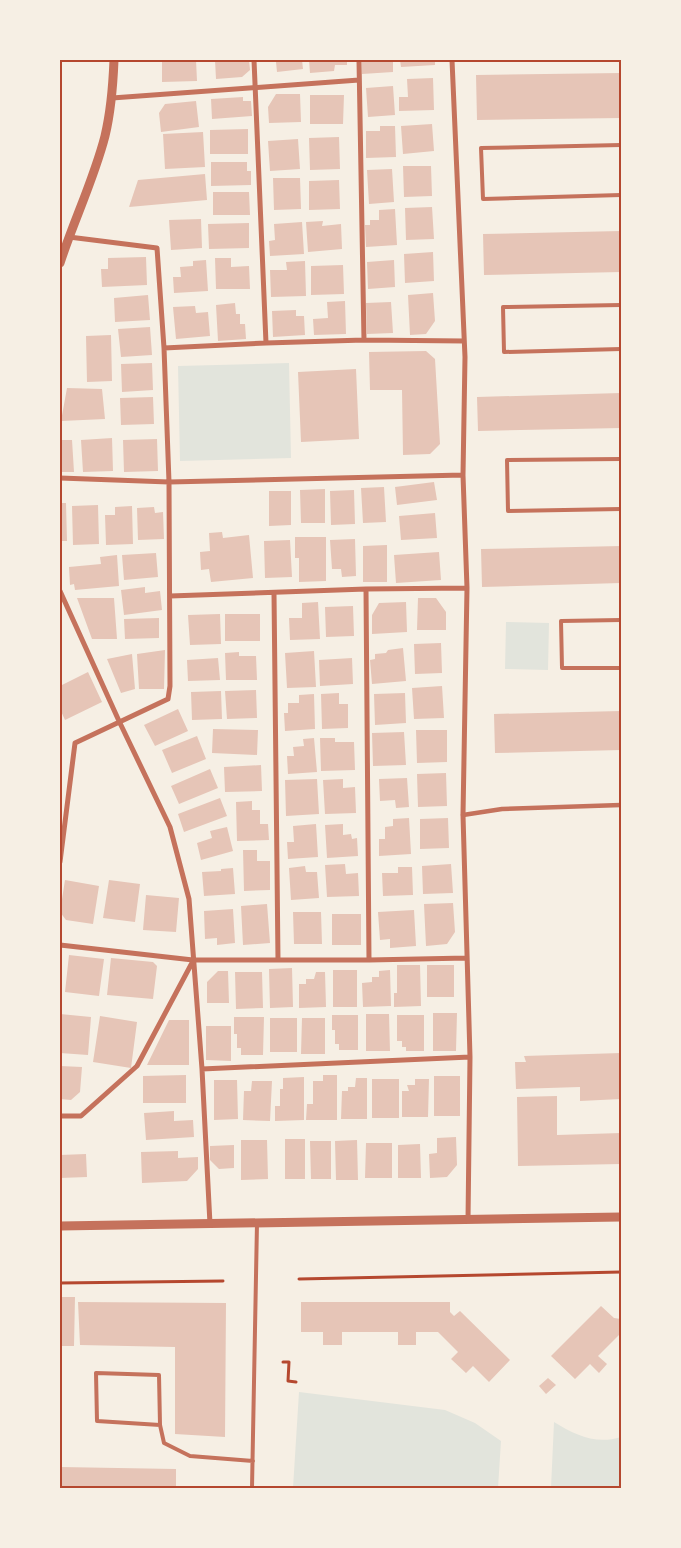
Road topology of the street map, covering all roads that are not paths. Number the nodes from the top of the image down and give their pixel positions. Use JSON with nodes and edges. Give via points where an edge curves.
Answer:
{"nodes":[{"id":1,"x":114,"y":60,"type":"edge"},
{"id":2,"x":254,"y":60,"type":"edge"},
{"id":3,"x":359,"y":60,"type":"edge"},
{"id":4,"x":452,"y":60,"type":"edge"},
{"id":5,"x":359,"y":80,"type":"junction"},
{"id":6,"x":256,"y":88,"type":"junction"},
{"id":7,"x":112,"y":98,"type":"junction"},
{"id":8,"x":621,"y":145,"type":"edge"},
{"id":9,"x":621,"y":195,"type":"edge"},
{"id":10,"x":69,"y":236,"type":"junction"},
{"id":11,"x":60,"y":262,"type":"edge"},
{"id":12,"x":621,"y":305,"type":"edge"},
{"id":13,"x":364,"y":340,"type":"junction"},
{"id":14,"x":464,"y":341,"type":"junction"},
{"id":15,"x":266,"y":343,"type":"junction"},
{"id":16,"x":164,"y":348,"type":"junction"},
{"id":17,"x":621,"y":349,"type":"edge"},
{"id":18,"x":621,"y":459,"type":"edge"},
{"id":19,"x":463,"y":475,"type":"junction"},
{"id":20,"x":60,"y":478,"type":"edge"},
{"id":21,"x":169,"y":482,"type":"junction"},
{"id":22,"x":621,"y":509,"type":"edge"},
{"id":23,"x":467,"y":588,"type":"junction"},
{"id":24,"x":366,"y":590,"type":"junction"},
{"id":25,"x":60,"y":591,"type":"edge"},
{"id":26,"x":274,"y":593,"type":"junction"},
{"id":27,"x":170,"y":596,"type":"junction"},
{"id":28,"x":621,"y":620,"type":"edge"},
{"id":29,"x":621,"y":668,"type":"edge"},
{"id":30,"x":119,"y":721,"type":"junction"},
{"id":31,"x":621,"y":805,"type":"edge"},
{"id":32,"x":463,"y":815,"type":"junction"},
{"id":33,"x":60,"y":862,"type":"edge"},
{"id":34,"x":60,"y":944,"type":"edge"},
{"id":35,"x":467,"y":958,"type":"junction"},
{"id":36,"x":193,"y":960,"type":"junction"},
{"id":37,"x":278,"y":960,"type":"junction"},
{"id":38,"x":369,"y":960,"type":"junction"},
{"id":39,"x":470,"y":1057,"type":"junction"},
{"id":40,"x":202,"y":1069,"type":"junction"},
{"id":41,"x":60,"y":1116,"type":"edge"},
{"id":42,"x":621,"y":1217,"type":"edge"},
{"id":43,"x":468,"y":1220,"type":"junction"},
{"id":44,"x":257,"y":1223,"type":"junction"},
{"id":45,"x":210,"y":1224,"type":"junction"},
{"id":46,"x":60,"y":1226,"type":"edge"},
{"id":47,"x":160,"y":1425,"type":"junction"},
{"id":48,"x":253,"y":1461,"type":"junction"},
{"id":49,"x":252,"y":1488,"type":"edge"}],
"edges":[{"from":1,"to":7,"type":"street"},
{"from":2,"to":6,"type":"street"},
{"from":3,"to":5,"type":"street"},
{"from":4,"to":14,"type":"street"},
{"from":5,"to":6,"type":"street"},
{"from":5,"to":13,"type":"street"},
{"from":6,"to":7,"type":"street"},
{"from":6,"to":15,"type":"street"},
{"from":7,"to":10,"type":"street","via":[[105,136]]},
{"from":8,"to":9,"type":"lane","via":[[481,148],[483,199]]},
{"from":10,"to":11,"type":"street"},
{"from":10,"to":16,"type":"street","via":[[157,248]]},
{"from":12,"to":17,"type":"lane","via":[[503,307],[504,352]]},
{"from":13,"to":14,"type":"street"},
{"from":13,"to":15,"type":"street"},
{"from":14,"to":19,"type":"street"},
{"from":15,"to":16,"type":"street"},
{"from":16,"to":21,"type":"street"},
{"from":18,"to":22,"type":"lane","via":[[507,460],[508,511]]},
{"from":19,"to":21,"type":"street"},
{"from":19,"to":23,"type":"street"},
{"from":20,"to":21,"type":"street"},
{"from":21,"to":27,"type":"street"},
{"from":23,"to":24,"type":"street"},
{"from":23,"to":32,"type":"street"},
{"from":24,"to":26,"type":"street"},
{"from":24,"to":38,"type":"street"},
{"from":25,"to":30,"type":"street"},
{"from":26,"to":27,"type":"street"},
{"from":26,"to":37,"type":"street"},
{"from":27,"to":30,"type":"street","via":[[168,699]]},
{"from":28,"to":29,"type":"lane","via":[[561,621],[562,668]]},
{"from":30,"to":33,"type":"street","via":[[75,743]]},
{"from":30,"to":36,"type":"street","via":[[170,827],[190,899]]},
{"from":31,"to":32,"type":"street","via":[[502,809]]},
{"from":32,"to":35,"type":"street"},
{"from":34,"to":36,"type":"street"},
{"from":35,"to":38,"type":"street"},
{"from":35,"to":39,"type":"street"},
{"from":36,"to":37,"type":"street"},
{"from":36,"to":40,"type":"street"},
{"from":36,"to":41,"type":"street","via":[[137,1066],[81,1116]]},
{"from":37,"to":38,"type":"street"},
{"from":39,"to":40,"type":"street"},
{"from":39,"to":43,"type":"street"},
{"from":40,"to":45,"type":"street"},
{"from":42,"to":43,"type":"street"},
{"from":43,"to":44,"type":"street"},
{"from":44,"to":45,"type":"street"},
{"from":44,"to":48,"type":"lane"},
{"from":45,"to":46,"type":"street"},
{"from":47,"to":47,"type":"lane","via":[[159,1375],[96,1373],[97,1421]]},
{"from":47,"to":48,"type":"lane","via":[[164,1443],[190,1456]]},
{"from":48,"to":49,"type":"lane"}]}
